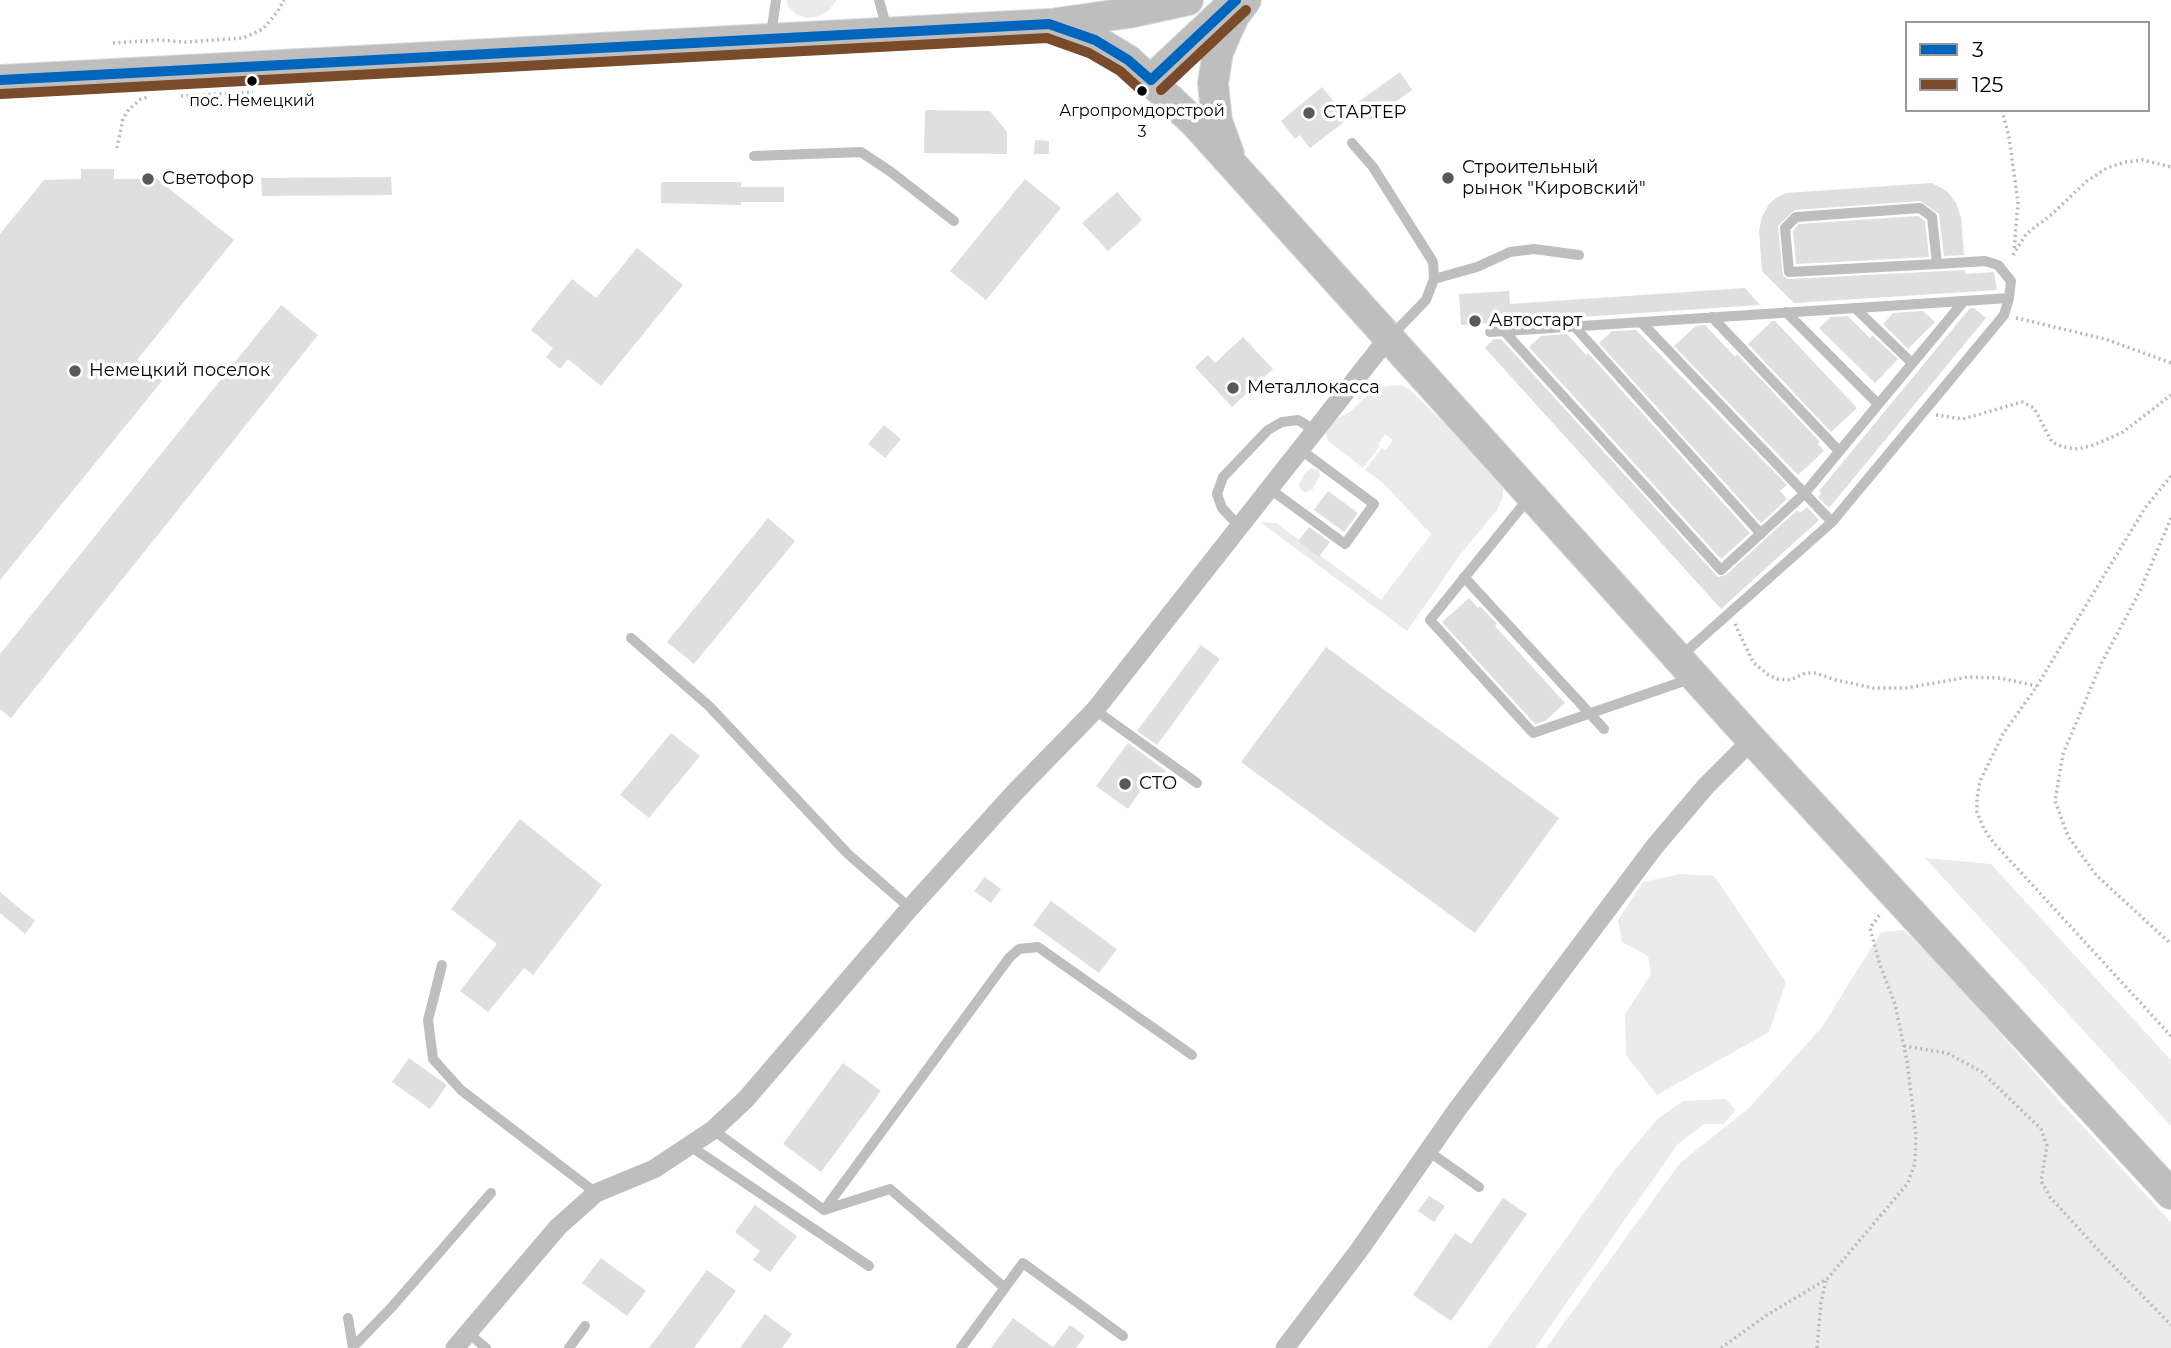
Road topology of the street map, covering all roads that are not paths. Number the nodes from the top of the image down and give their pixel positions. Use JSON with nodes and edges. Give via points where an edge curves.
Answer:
{"nodes":[{"id":1,"x":776,"y":0,"type":"edge"},
{"id":2,"x":878,"y":0,"type":"edge"},
{"id":3,"x":1188,"y":0,"type":"edge"},
{"id":4,"x":1237,"y":0,"type":"edge"},
{"id":5,"x":1246,"y":0,"type":"edge"},
{"id":6,"x":1049,"y":24,"type":"junction"},
{"id":7,"x":888,"y":33,"type":"junction"},
{"id":8,"x":770,"y":39,"type":"junction"},
{"id":9,"x":0,"y":80,"type":"edge"},
{"id":10,"x":1151,"y":80,"type":"junction"},
{"id":11,"x":1352,"y":143,"type":"dead end"},
{"id":12,"x":754,"y":156,"type":"dead end"},
{"id":13,"x":1237,"y":170,"type":"junction"},
{"id":14,"x":954,"y":221,"type":"dead end"},
{"id":15,"x":1578,"y":254,"type":"dead end"},
{"id":16,"x":1937,"y":264,"type":"junction"},
{"id":17,"x":1434,"y":279,"type":"junction"},
{"id":18,"x":2009,"y":298,"type":"junction"},
{"id":19,"x":1964,"y":301,"type":"junction"},
{"id":20,"x":1855,"y":308,"type":"junction"},
{"id":21,"x":1786,"y":313,"type":"junction"},
{"id":22,"x":1712,"y":317,"type":"junction"},
{"id":23,"x":1641,"y":322,"type":"junction"},
{"id":24,"x":1574,"y":326,"type":"junction"},
{"id":25,"x":1504,"y":331,"type":"junction"},
{"id":26,"x":1490,"y":332,"type":"dead end"},
{"id":27,"x":1388,"y":338,"type":"junction"},
{"id":28,"x":1912,"y":363,"type":"junction"},
{"id":29,"x":1878,"y":404,"type":"junction"},
{"id":30,"x":1315,"y":431,"type":"junction"},
{"id":31,"x":1301,"y":450,"type":"junction"},
{"id":32,"x":1839,"y":451,"type":"junction"},
{"id":33,"x":1270,"y":489,"type":"junction"},
{"id":34,"x":1804,"y":494,"type":"junction"},
{"id":35,"x":1531,"y":495,"type":"junction"},
{"id":36,"x":1832,"y":522,"type":"junction"},
{"id":37,"x":1240,"y":527,"type":"junction"},
{"id":38,"x":1761,"y":534,"type":"junction"},
{"id":39,"x":1464,"y":577,"type":"junction"},
{"id":40,"x":631,"y":638,"type":"dead end"},
{"id":41,"x":1688,"y":667,"type":"junction"},
{"id":42,"x":1096,"y":710,"type":"junction"},
{"id":43,"x":1590,"y":714,"type":"junction"},
{"id":44,"x":1604,"y":729,"type":"dead end"},
{"id":45,"x":1752,"y":740,"type":"junction"},
{"id":46,"x":1197,"y":783,"type":"dead end"},
{"id":47,"x":910,"y":908,"type":"junction"},
{"id":48,"x":442,"y":965,"type":"dead end"},
{"id":49,"x":1192,"y":1055,"type":"dead end"},
{"id":50,"x":713,"y":1130,"type":"junction"},
{"id":51,"x":690,"y":1146,"type":"junction"},
{"id":52,"x":1428,"y":1151,"type":"junction"},
{"id":53,"x":1479,"y":1187,"type":"dead end"},
{"id":54,"x":491,"y":1193,"type":"dead end"},
{"id":55,"x":596,"y":1193,"type":"junction"},
{"id":56,"x":2171,"y":1194,"type":"edge"},
{"id":57,"x":824,"y":1209,"type":"junction"},
{"id":58,"x":869,"y":1266,"type":"dead end"},
{"id":59,"x":1005,"y":1289,"type":"junction"},
{"id":60,"x":348,"y":1318,"type":"dead end"},
{"id":61,"x":585,"y":1326,"type":"dead end"},
{"id":62,"x":468,"y":1333,"type":"junction"},
{"id":63,"x":1123,"y":1336,"type":"dead end"},
{"id":64,"x":353,"y":1348,"type":"edge"},
{"id":65,"x":455,"y":1348,"type":"edge"},
{"id":66,"x":486,"y":1348,"type":"edge"},
{"id":67,"x":569,"y":1348,"type":"edge"},
{"id":68,"x":961,"y":1348,"type":"edge"},
{"id":69,"x":1285,"y":1348,"type":"edge"}],
"edges":[{"from":1,"to":8,"type":"lane"},
{"from":2,"to":7,"type":"lane"},
{"from":3,"to":6,"type":"main road"},
{"from":4,"to":10,"type":"main road"},
{"from":5,"to":13,"type":"main road","via":[[1218,52],[1213,82],[1217,121]]},
{"from":6,"to":7,"type":"main road"},
{"from":6,"to":10,"type":"main road","via":[[1096,40]]},
{"from":7,"to":8,"type":"main road"},
{"from":8,"to":9,"type":"main road"},
{"from":10,"to":13,"type":"main road"},
{"from":11,"to":17,"type":"lane","via":[[1373,167],[1433,262]]},
{"from":12,"to":14,"type":"lane","via":[[861,152]]},
{"from":13,"to":27,"type":"main road"},
{"from":15,"to":17,"type":"lane","via":[[1534,249],[1510,252]]},
{"from":16,"to":16,"type":"lane","via":[[1932,217],[1920,208],[1796,217],[1785,228],[1789,272]]},
{"from":16,"to":18,"type":"lane","via":[[1985,261],[1998,265],[2011,281]]},
{"from":17,"to":27,"type":"lane","via":[[1426,300]]},
{"from":18,"to":19,"type":"lane"},
{"from":18,"to":36,"type":"lane","via":[[2004,315]]},
{"from":19,"to":20,"type":"lane"},
{"from":19,"to":28,"type":"lane"},
{"from":20,"to":21,"type":"lane"},
{"from":20,"to":28,"type":"lane"},
{"from":21,"to":22,"type":"lane"},
{"from":21,"to":29,"type":"lane"},
{"from":22,"to":23,"type":"lane"},
{"from":22,"to":32,"type":"lane"},
{"from":23,"to":24,"type":"lane"},
{"from":23,"to":34,"type":"lane"},
{"from":24,"to":25,"type":"lane"},
{"from":24,"to":38,"type":"lane"},
{"from":25,"to":26,"type":"lane"},
{"from":25,"to":38,"type":"lane","via":[[1721,570]]},
{"from":27,"to":30,"type":"street"},
{"from":27,"to":35,"type":"main road"},
{"from":28,"to":29,"type":"lane"},
{"from":29,"to":32,"type":"lane"},
{"from":30,"to":31,"type":"street"},
{"from":30,"to":37,"type":"lane","via":[[1298,419],[1282,422],[1268,430],[1223,477],[1217,494],[1222,508]]},
{"from":31,"to":33,"type":"street"},
{"from":31,"to":33,"type":"lane","via":[[1374,504],[1345,544]]},
{"from":32,"to":34,"type":"lane"},
{"from":33,"to":37,"type":"street"},
{"from":34,"to":36,"type":"lane"},
{"from":34,"to":38,"type":"lane"},
{"from":35,"to":39,"type":"lane"},
{"from":35,"to":41,"type":"main road"},
{"from":36,"to":41,"type":"lane","via":[[1730,614]]},
{"from":37,"to":42,"type":"street"},
{"from":39,"to":43,"type":"lane"},
{"from":39,"to":43,"type":"lane","via":[[1430,620],[1514,713],[1533,733]]},
{"from":40,"to":47,"type":"lane","via":[[726,723],[848,854]]},
{"from":41,"to":43,"type":"lane"},
{"from":41,"to":45,"type":"main road"},
{"from":42,"to":46,"type":"lane"},
{"from":42,"to":47,"type":"street"},
{"from":43,"to":44,"type":"lane"},
{"from":45,"to":52,"type":"street","via":[[1655,846]]},
{"from":45,"to":56,"type":"main road"},
{"from":47,"to":50,"type":"street","via":[[746,1099]]},
{"from":48,"to":55,"type":"lane","via":[[428,1020],[433,1059],[461,1090]]},
{"from":49,"to":57,"type":"lane","via":[[1038,947],[1019,949]]},
{"from":50,"to":51,"type":"street"},
{"from":50,"to":57,"type":"lane"},
{"from":51,"to":55,"type":"street","via":[[654,1169]]},
{"from":51,"to":58,"type":"lane"},
{"from":52,"to":53,"type":"lane"},
{"from":52,"to":69,"type":"street"},
{"from":54,"to":64,"type":"lane"},
{"from":55,"to":62,"type":"street","via":[[558,1227]]},
{"from":57,"to":59,"type":"lane","via":[[890,1189]]},
{"from":59,"to":63,"type":"lane","via":[[1023,1263]]},
{"from":59,"to":68,"type":"lane"},
{"from":60,"to":64,"type":"lane"},
{"from":61,"to":67,"type":"lane"},
{"from":62,"to":65,"type":"street"},
{"from":62,"to":66,"type":"lane"}]}
